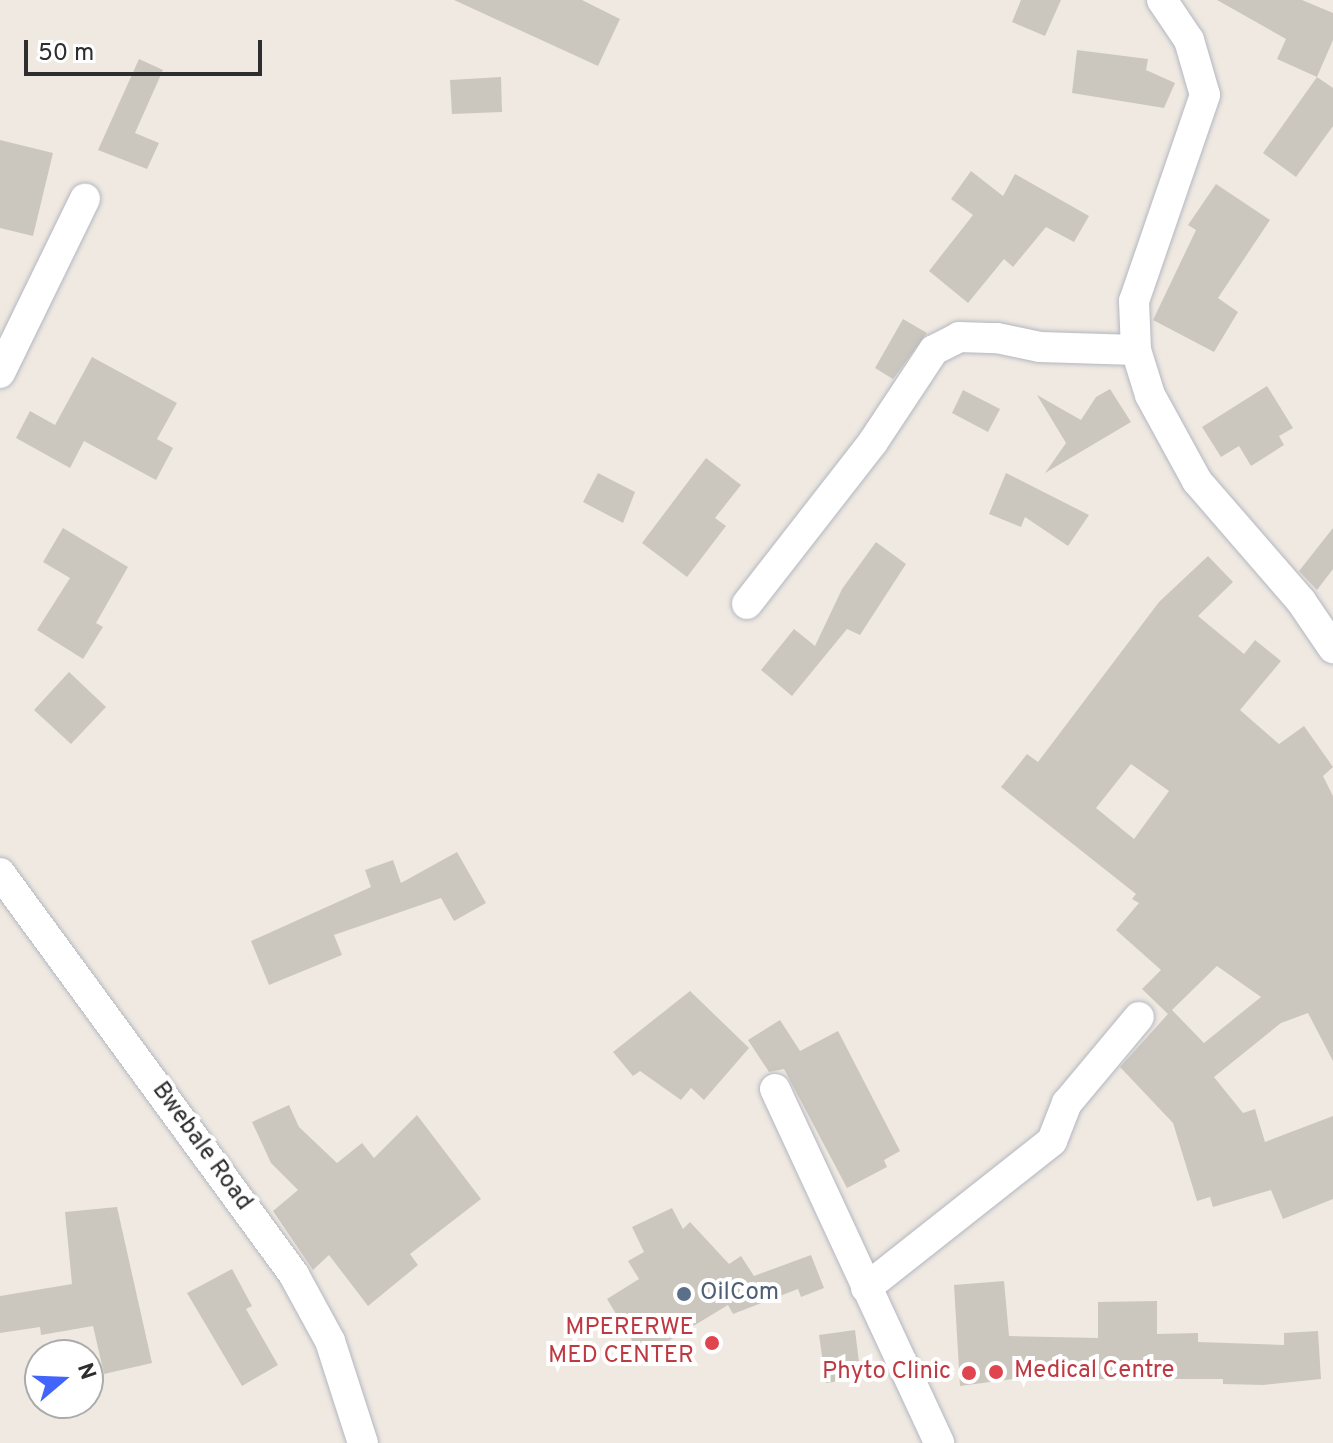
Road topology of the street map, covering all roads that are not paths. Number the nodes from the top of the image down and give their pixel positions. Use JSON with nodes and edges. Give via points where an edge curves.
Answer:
{"nodes":[{"id":1,"x":1162,"y":0,"type":"edge"},
{"id":2,"x":85,"y":199,"type":"dead end"},
{"id":3,"x":1136,"y":350,"type":"junction"},
{"id":4,"x":0,"y":373,"type":"edge"},
{"id":5,"x":747,"y":604,"type":"dead end"},
{"id":6,"x":1333,"y":648,"type":"edge"},
{"id":7,"x":0,"y":873,"type":"edge"},
{"id":8,"x":1139,"y":1017,"type":"dead end"},
{"id":9,"x":775,"y":1089,"type":"dead end"},
{"id":10,"x":866,"y":1288,"type":"junction"},
{"id":11,"x":363,"y":1443,"type":"edge"},
{"id":12,"x":939,"y":1443,"type":"edge"}],
"edges":[{"from":1,"to":3,"type":"street","via":[[1189,40],[1205,95],[1134,301]]},
{"from":2,"to":4,"type":"street"},
{"from":3,"to":5,"type":"street","via":[[1040,347],[959,337],[934,350],[873,442]]},
{"from":3,"to":6,"type":"street","via":[[1150,395],[1197,481],[1301,601]]},
{"from":7,"to":11,"type":"street","name":"Bwebale Road","via":[[294,1275],[330,1341]]},
{"from":8,"to":10,"type":"street","via":[[1067,1103],[1052,1141]]},
{"from":9,"to":10,"type":"street"},
{"from":10,"to":12,"type":"street"}]}
